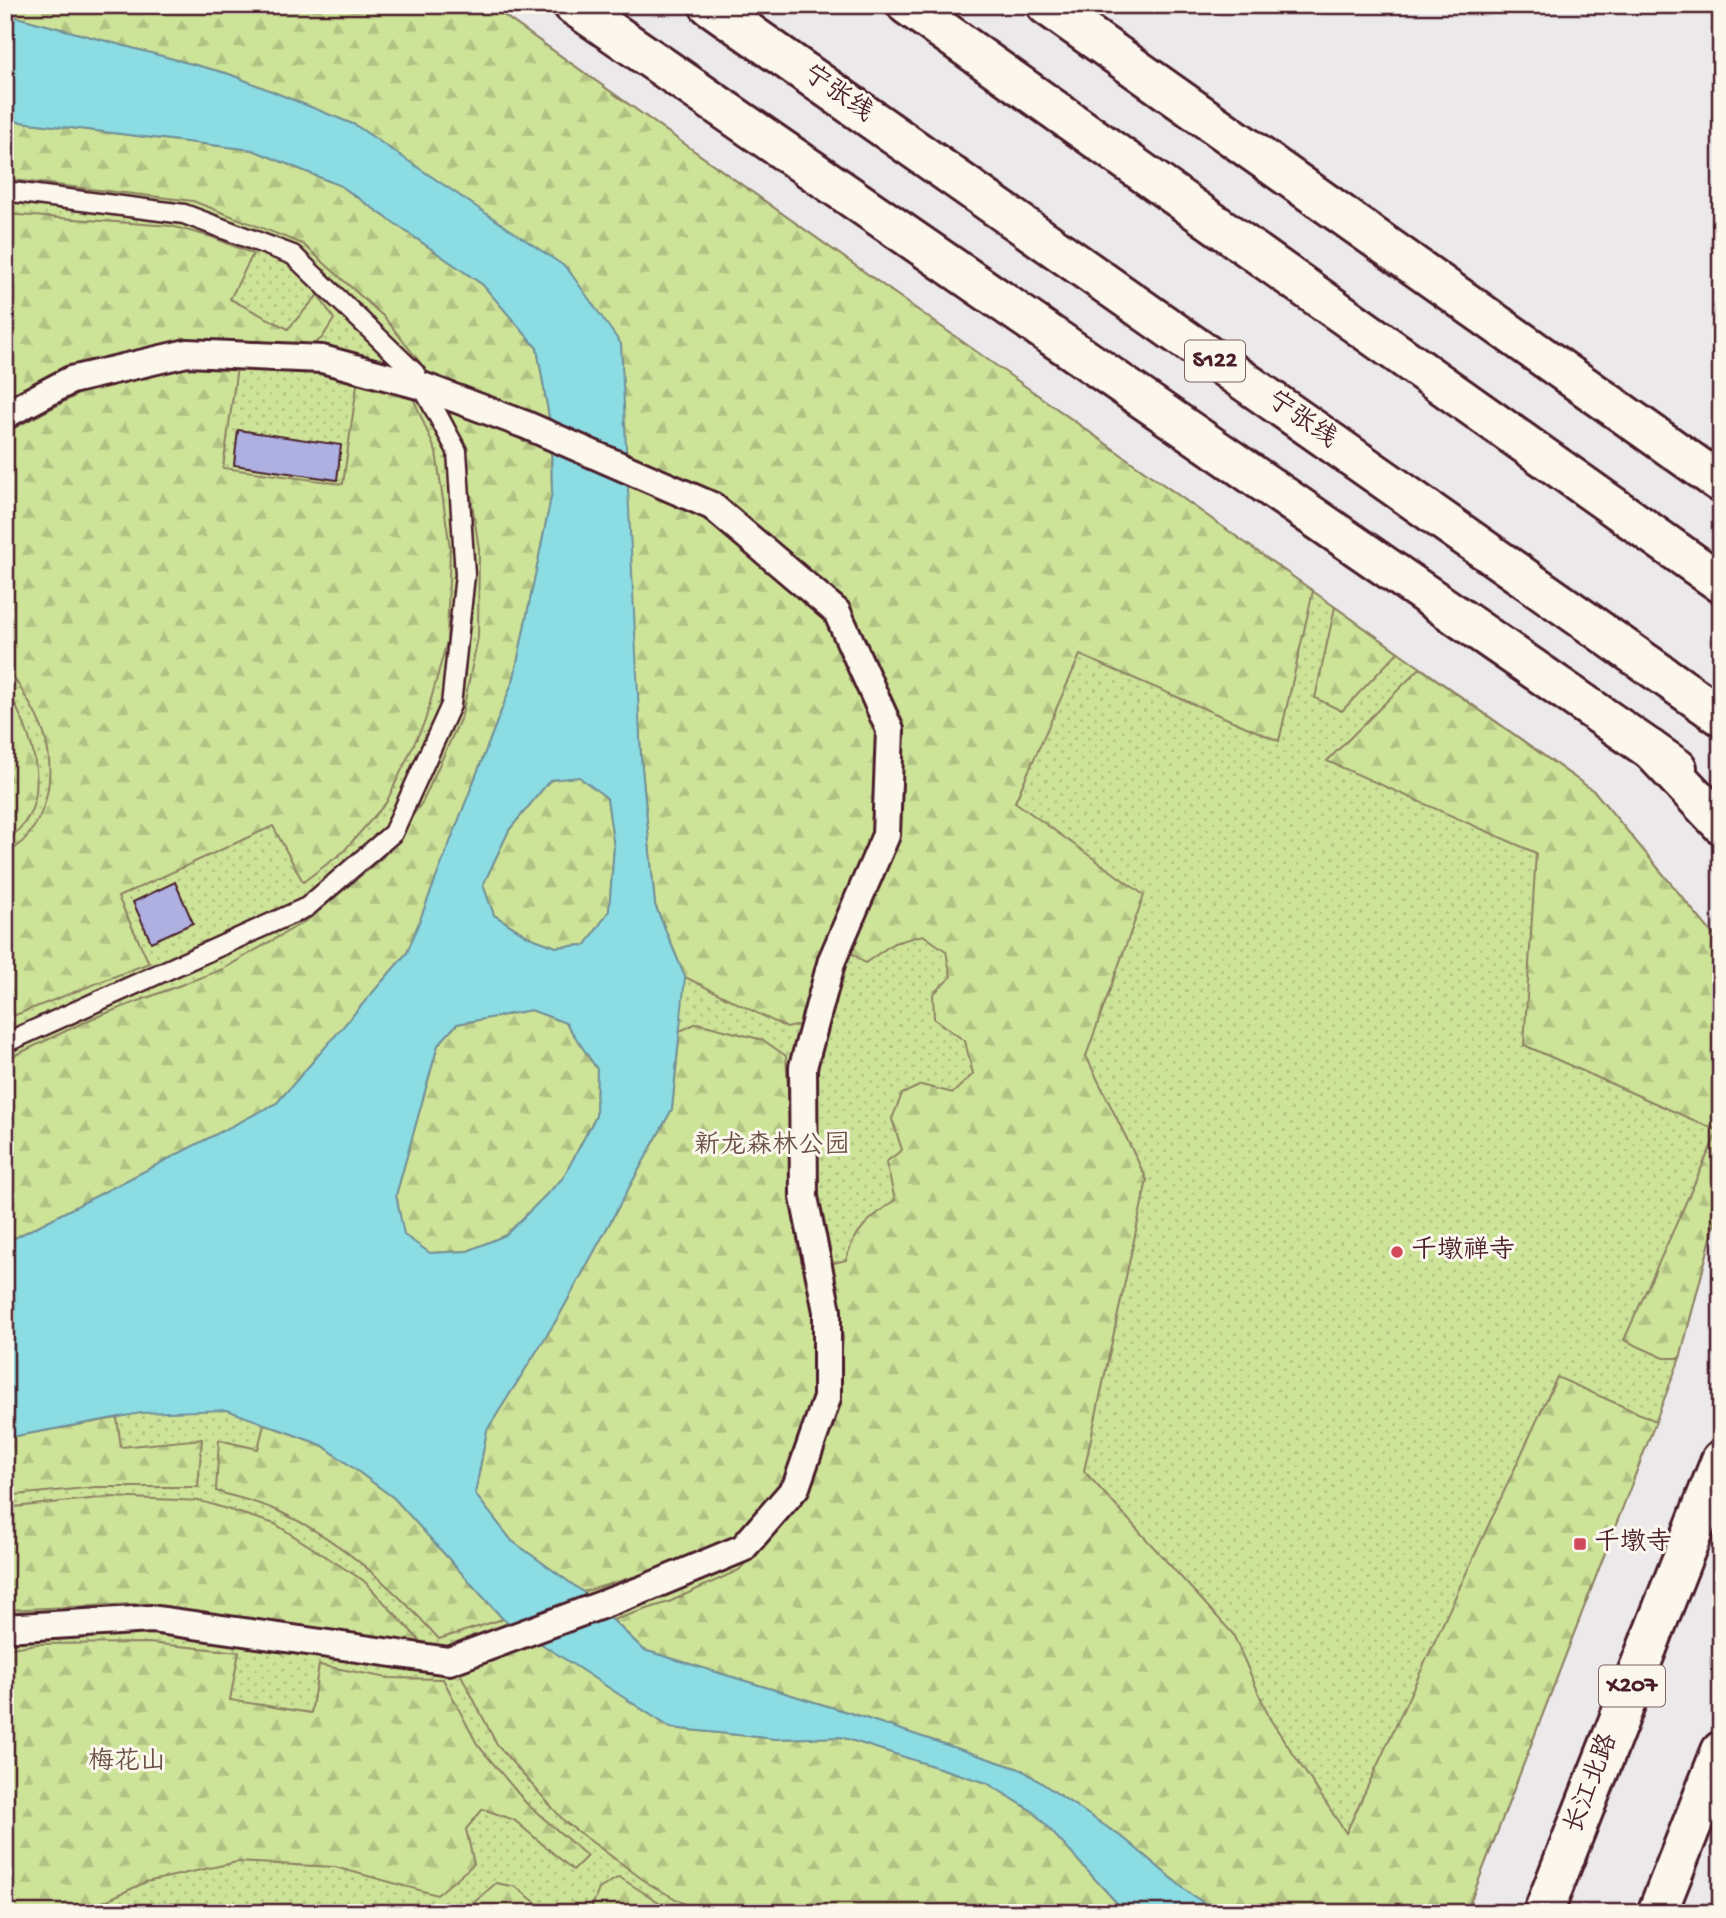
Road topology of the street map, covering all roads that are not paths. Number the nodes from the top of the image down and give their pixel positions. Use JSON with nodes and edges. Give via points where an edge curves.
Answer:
{"nodes":[{"id":1,"x":573,"y":5,"type":"edge"},
{"id":2,"x":709,"y":5,"type":"edge"},
{"id":3,"x":907,"y":5,"type":"edge"},
{"id":4,"x":1046,"y":5,"type":"edge"},
{"id":5,"x":5,"y":191,"type":"edge"},
{"id":6,"x":422,"y":386,"type":"junction"},
{"id":7,"x":5,"y":415,"type":"edge"},
{"id":8,"x":1721,"y":483,"type":"edge"},
{"id":9,"x":1721,"y":583,"type":"edge"},
{"id":10,"x":1721,"y":716,"type":"edge"},
{"id":11,"x":1650,"y":749,"type":"junction"},
{"id":12,"x":1721,"y":798,"type":"edge"},
{"id":13,"x":1721,"y":824,"type":"edge"},
{"id":14,"x":5,"y":1043,"type":"edge"},
{"id":15,"x":1721,"y":1460,"type":"edge"},
{"id":16,"x":5,"y":1628,"type":"edge"},
{"id":17,"x":1721,"y":1751,"type":"edge"},
{"id":18,"x":1543,"y":1913,"type":"edge"},
{"id":19,"x":1657,"y":1913,"type":"edge"}],
"edges":[{"from":1,"to":11,"type":"main road"},
{"from":2,"to":10,"type":"main road","name":"宁张线","number":"S122"},
{"from":3,"to":9,"type":"main road"},
{"from":4,"to":8,"type":"main road"},
{"from":5,"to":6,"type":"lane","via":[[184,214],[293,255],[415,373]]},
{"from":6,"to":7,"type":"street","via":[[322,359],[187,353],[71,380]]},
{"from":6,"to":14,"type":"lane","via":[[457,451],[465,575],[451,705],[393,833],[307,907]]},
{"from":6,"to":16,"type":"street","via":[[712,506],[836,612],[890,730],[886,835],[832,960],[803,1067],[804,1197],[827,1311],[827,1398],[796,1487],[743,1548],[449,1661],[151,1619]]},
{"from":11,"to":12,"type":"main road"},
{"from":11,"to":13,"type":"main road"},
{"from":15,"to":18,"type":"main road","name":"长江北路","number":"X207"},
{"from":17,"to":19,"type":"main road"}]}
